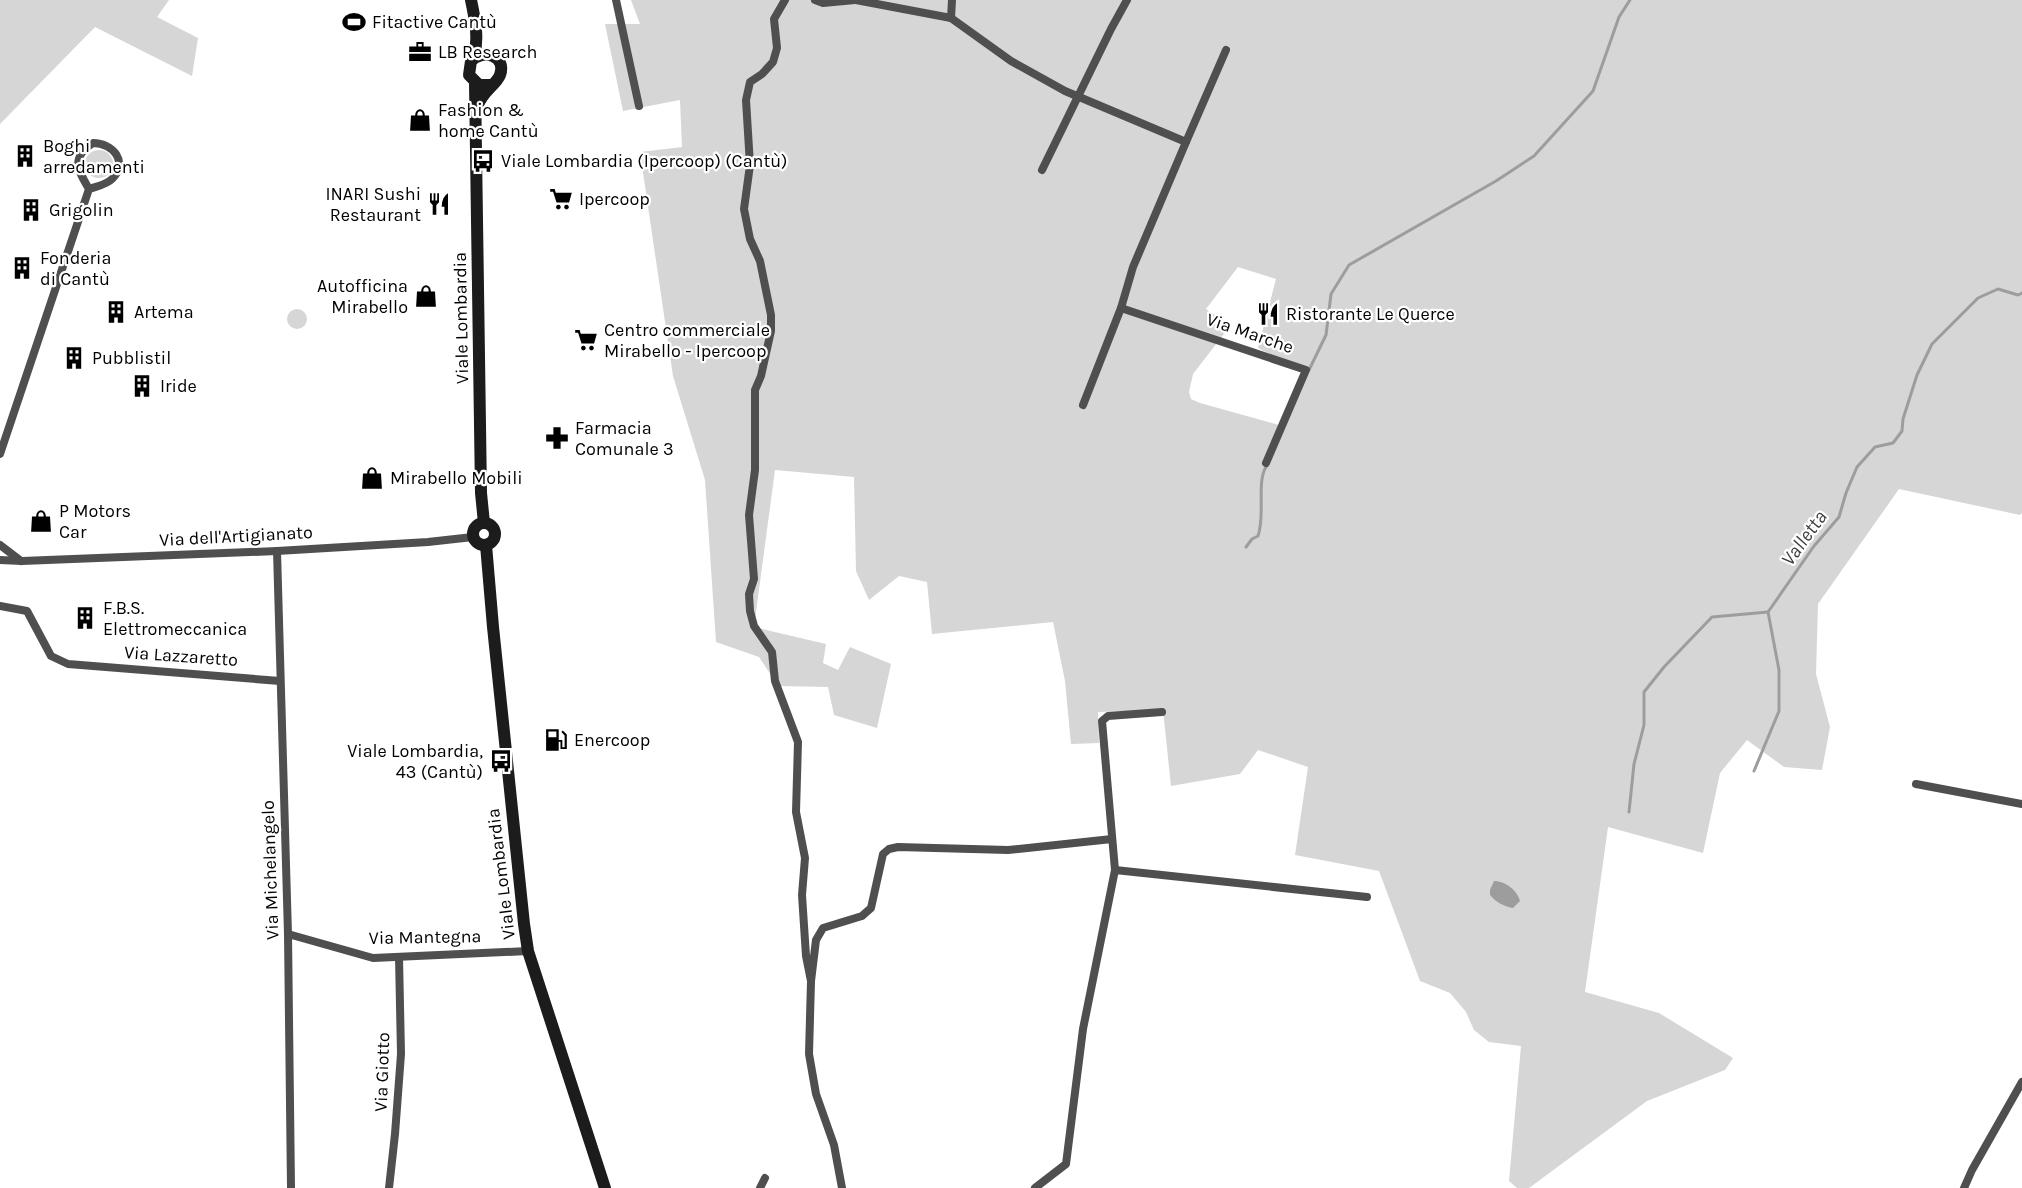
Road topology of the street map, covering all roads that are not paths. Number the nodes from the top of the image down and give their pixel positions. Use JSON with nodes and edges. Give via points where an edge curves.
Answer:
{"nodes":[{"id":1,"x":471,"y":0,"type":"edge"},
{"id":2,"x":616,"y":0,"type":"edge"},
{"id":3,"x":785,"y":0,"type":"edge"},
{"id":4,"x":815,"y":0,"type":"edge"},
{"id":5,"x":855,"y":0,"type":"edge"},
{"id":6,"x":952,"y":0,"type":"edge"},
{"id":7,"x":1127,"y":0,"type":"edge"},
{"id":8,"x":951,"y":18,"type":"junction"},
{"id":9,"x":476,"y":23,"type":"junction"},
{"id":10,"x":1226,"y":50,"type":"dead end"},
{"id":11,"x":490,"y":54,"type":"junction"},
{"id":12,"x":474,"y":57,"type":"junction"},
{"id":13,"x":475,"y":83,"type":"junction"},
{"id":14,"x":492,"y":85,"type":"junction"},
{"id":15,"x":1078,"y":96,"type":"junction"},
{"id":16,"x":639,"y":106,"type":"dead end"},
{"id":17,"x":476,"y":112,"type":"junction"},
{"id":18,"x":1186,"y":142,"type":"junction"},
{"id":19,"x":1042,"y":170,"type":"dead end"},
{"id":20,"x":89,"y":189,"type":"junction"},
{"id":21,"x":1122,"y":308,"type":"junction"},
{"id":22,"x":1083,"y":405,"type":"dead end"},
{"id":23,"x":0,"y":454,"type":"edge"},
{"id":24,"x":1266,"y":463,"type":"dead end"},
{"id":25,"x":484,"y":523,"type":"junction"},
{"id":26,"x":473,"y":537,"type":"junction"},
{"id":27,"x":0,"y":545,"type":"edge"},
{"id":28,"x":486,"y":545,"type":"junction"},
{"id":29,"x":277,"y":551,"type":"junction"},
{"id":30,"x":0,"y":560,"type":"edge"},
{"id":31,"x":22,"y":561,"type":"junction"},
{"id":32,"x":0,"y":606,"type":"edge"},
{"id":33,"x":280,"y":681,"type":"junction"},
{"id":34,"x":1162,"y":712,"type":"dead end"},
{"id":35,"x":1916,"y":784,"type":"dead end"},
{"id":36,"x":2022,"y":804,"type":"edge"},
{"id":37,"x":1112,"y":839,"type":"junction"},
{"id":38,"x":1115,"y":870,"type":"junction"},
{"id":39,"x":1367,"y":897,"type":"dead end"},
{"id":40,"x":288,"y":934,"type":"junction"},
{"id":41,"x":528,"y":951,"type":"junction"},
{"id":42,"x":399,"y":957,"type":"junction"},
{"id":43,"x":811,"y":981,"type":"junction"},
{"id":44,"x":2022,"y":1082,"type":"edge"},
{"id":45,"x":765,"y":1178,"type":"dead end"},
{"id":46,"x":291,"y":1188,"type":"edge"},
{"id":47,"x":388,"y":1188,"type":"edge"},
{"id":48,"x":604,"y":1188,"type":"edge"},
{"id":49,"x":760,"y":1188,"type":"edge"},
{"id":50,"x":842,"y":1188,"type":"edge"},
{"id":51,"x":1035,"y":1188,"type":"edge"},
{"id":52,"x":1964,"y":1188,"type":"edge"}],
"edges":[{"from":1,"to":9,"type":"main road"},
{"from":2,"to":16,"type":"street"},
{"from":3,"to":43,"type":"street","via":[[774,19],[777,48],[773,62],[750,82],[746,100],[750,165],[744,209],[771,315],[755,390],[756,470],[748,515],[754,579],[749,594],[754,626],[772,652],[775,681],[798,742],[796,812],[805,858],[802,895]]},
{"from":4,"to":5,"type":"street"},
{"from":5,"to":8,"type":"street"},
{"from":6,"to":8,"type":"street"},
{"from":7,"to":15,"type":"street"},
{"from":8,"to":15,"type":"street","via":[[1011,61]]},
{"from":9,"to":11,"type":"main road"},
{"from":9,"to":12,"type":"main road"},
{"from":10,"to":18,"type":"street"},
{"from":11,"to":12,"type":"main road"},
{"from":11,"to":14,"type":"main road","via":[[501,68]]},
{"from":12,"to":13,"type":"main road","via":[[468,70]]},
{"from":13,"to":14,"type":"main road"},
{"from":13,"to":17,"type":"main road","name":"Viale Lombardia"},
{"from":14,"to":17,"type":"main road","via":[[481,96]]},
{"from":15,"to":18,"type":"street"},
{"from":15,"to":19,"type":"street"},
{"from":17,"to":25,"type":"main road","name":"Viale Lombardia"},
{"from":18,"to":21,"type":"street","via":[[1133,267]]},
{"from":20,"to":20,"type":"street","via":[[111,179],[118,166],[112,148],[103,143],[87,147],[77,162]]},
{"from":20,"to":23,"type":"street"},
{"from":21,"to":22,"type":"street"},
{"from":21,"to":24,"type":"street","name":"Via Marche","via":[[1306,370]]},
{"from":25,"to":26,"type":"main road","via":[[475,527]]},
{"from":25,"to":28,"type":"main road","via":[[493,528],[495,535]]},
{"from":26,"to":28,"type":"main road","via":[[476,543]]},
{"from":26,"to":29,"type":"street","name":"Via dell'Artigianato"},
{"from":27,"to":31,"type":"street"},
{"from":28,"to":41,"type":"main road","name":"Viale Lombardia"},
{"from":29,"to":31,"type":"street","name":"Via dell'Artigianato"},
{"from":29,"to":33,"type":"street","name":"Via Michelangelo"},
{"from":30,"to":31,"type":"street","name":"Via dell'Artigianato"},
{"from":32,"to":33,"type":"street","name":"Via Lazzaretto","via":[[27,611],[51,656],[68,664]]},
{"from":33,"to":40,"type":"street","name":"Via Michelangelo"},
{"from":34,"to":37,"type":"street","via":[[1108,716],[1102,721]]},
{"from":35,"to":36,"type":"street"},
{"from":37,"to":38,"type":"street"},
{"from":37,"to":43,"type":"street","via":[[1008,850],[889,849],[884,854],[871,908],[862,916],[823,928],[816,940]]},
{"from":38,"to":39,"type":"street"},
{"from":38,"to":51,"type":"street","via":[[1083,1029],[1066,1164]]},
{"from":40,"to":42,"type":"street","name":"Via Mantegna","via":[[373,958]]},
{"from":40,"to":46,"type":"street","name":"Via Michelangelo"},
{"from":41,"to":42,"type":"street","name":"Via Mantegna"},
{"from":41,"to":48,"type":"main road","name":"Viale Lombardia"},
{"from":42,"to":47,"type":"street","name":"Via Giotto","via":[[401,1054]]},
{"from":43,"to":50,"type":"street","via":[[809,1054]]},
{"from":44,"to":52,"type":"street"},
{"from":45,"to":49,"type":"street"}]}
